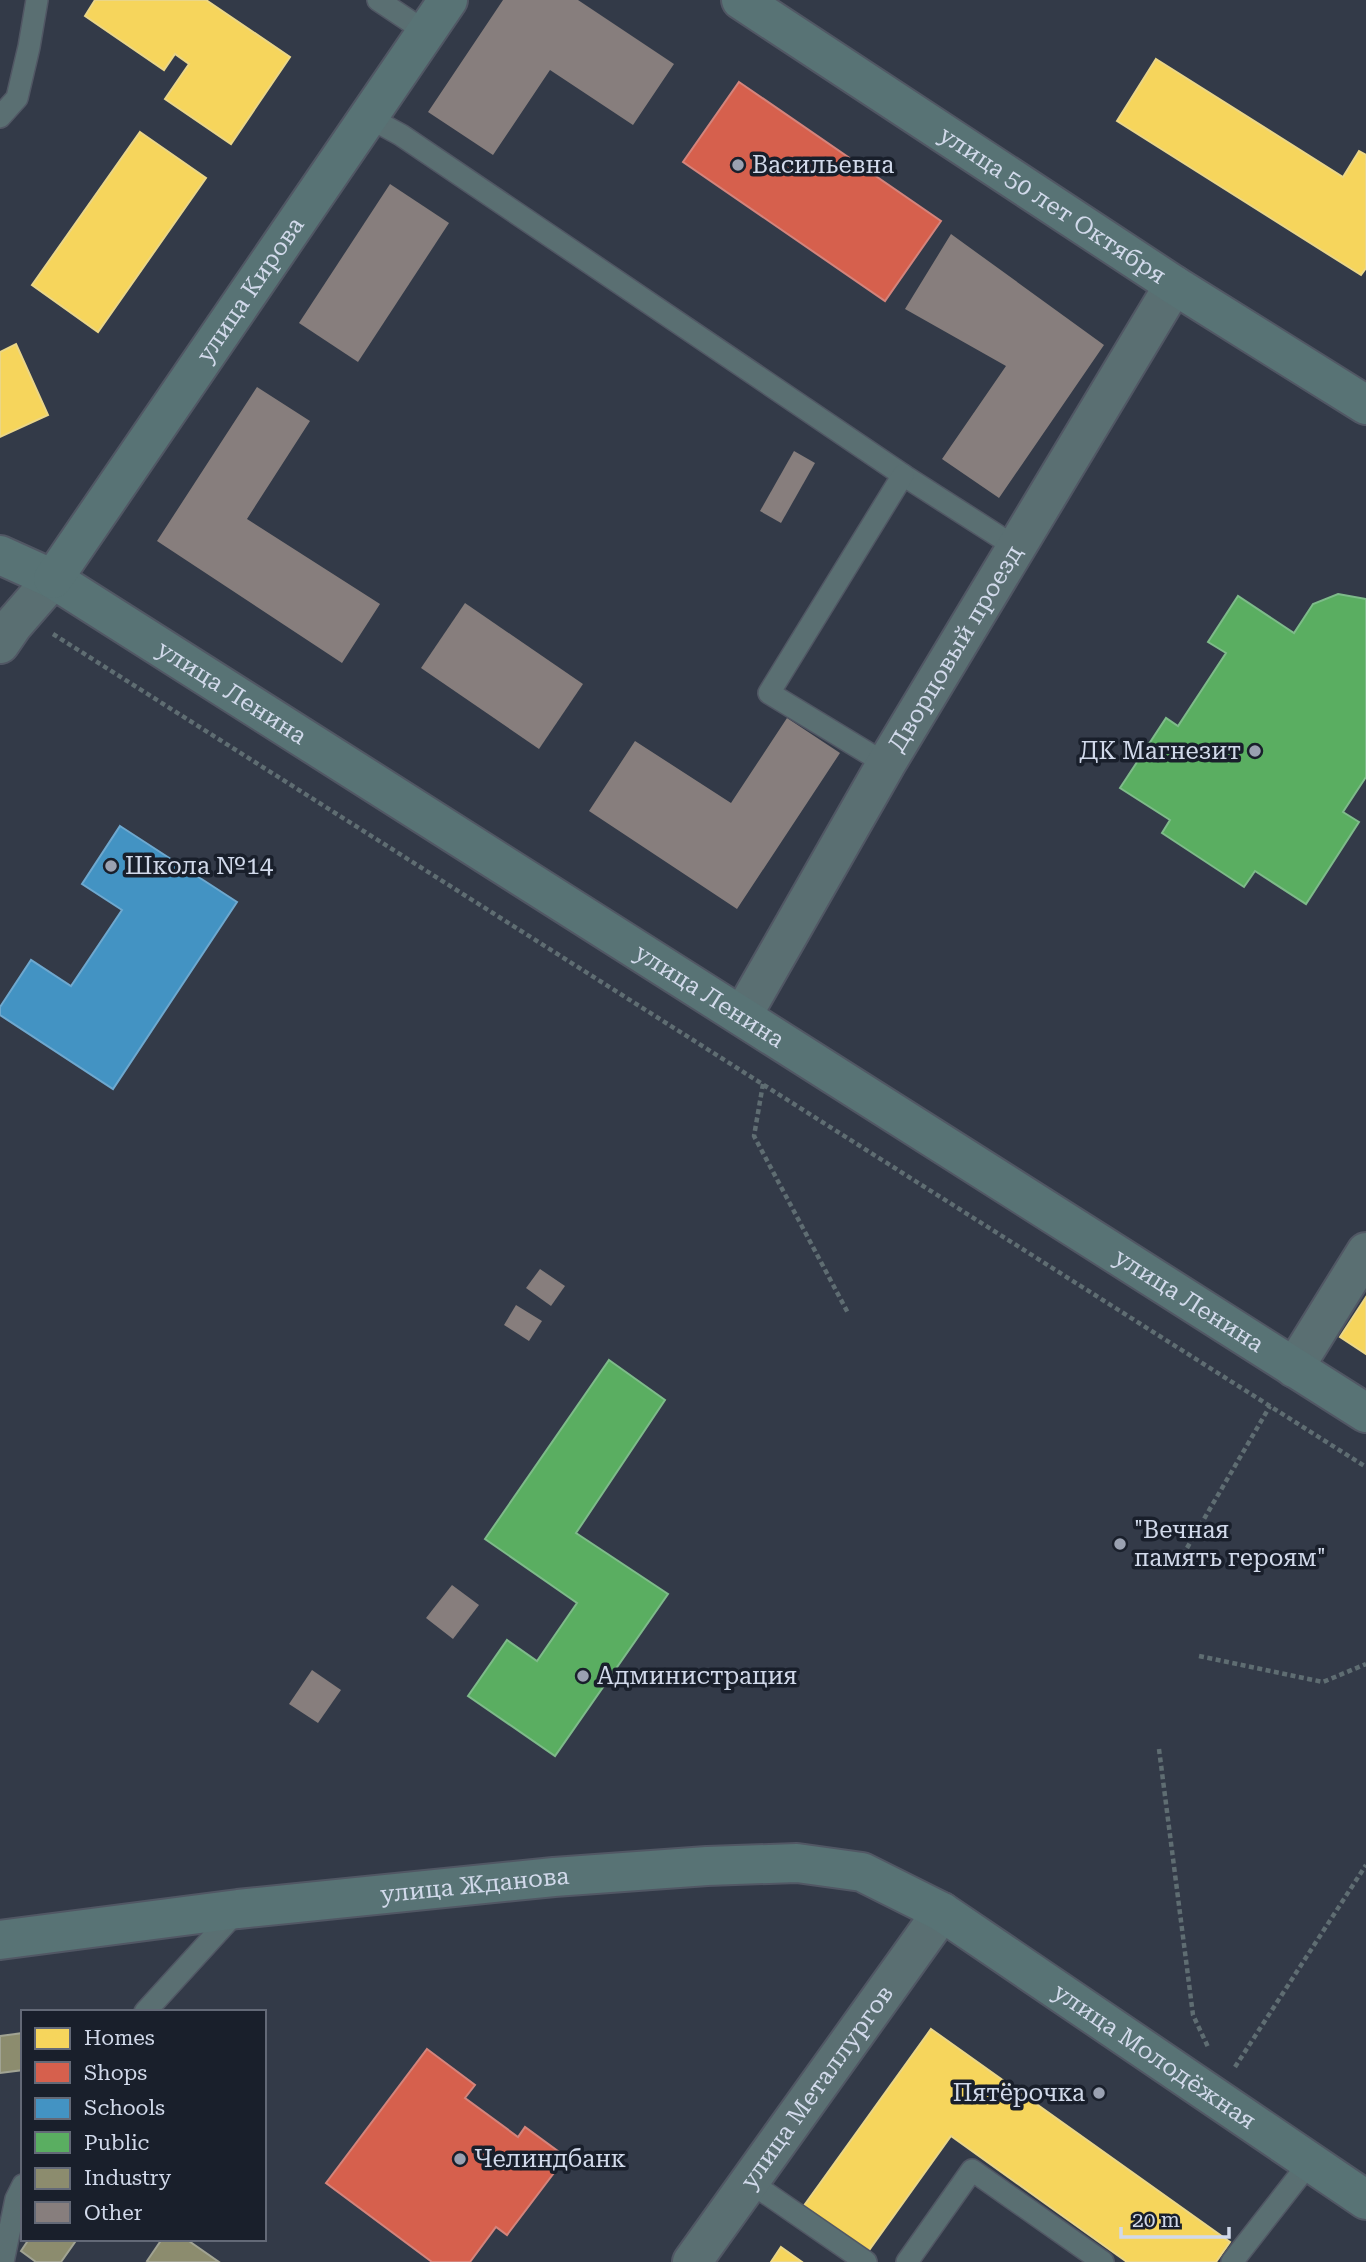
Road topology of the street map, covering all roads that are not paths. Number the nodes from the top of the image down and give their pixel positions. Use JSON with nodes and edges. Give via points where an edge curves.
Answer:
{"nodes":[{"id":1,"x":37,"y":0,"type":"edge"},
{"id":2,"x":378,"y":0,"type":"edge"},
{"id":3,"x":448,"y":0,"type":"edge"},
{"id":4,"x":741,"y":0,"type":"edge"},
{"id":5,"x":426,"y":32,"type":"junction"},
{"id":6,"x":0,"y":117,"type":"edge"},
{"id":7,"x":368,"y":117,"type":"junction"},
{"id":8,"x":1174,"y":285,"type":"junction"},
{"id":9,"x":1366,"y":405,"type":"edge"},
{"id":10,"x":903,"y":475,"type":"junction"},
{"id":11,"x":1017,"y":548,"type":"junction"},
{"id":12,"x":0,"y":555,"type":"edge"},
{"id":13,"x":53,"y":579,"type":"junction"},
{"id":14,"x":11,"y":629,"type":"edge"},
{"id":15,"x":886,"y":764,"type":"junction"},
{"id":16,"x":742,"y":1016,"type":"junction"},
{"id":17,"x":1366,"y":1252,"type":"edge"},
{"id":18,"x":1294,"y":1368,"type":"junction"},
{"id":19,"x":1366,"y":1413,"type":"edge"},
{"id":20,"x":239,"y":1909,"type":"junction"},
{"id":21,"x":942,"y":1912,"type":"junction"},
{"id":22,"x":0,"y":1940,"type":"edge"},
{"id":23,"x":147,"y":2010,"type":"edge"},
{"id":24,"x":1310,"y":2162,"type":"junction"},
{"id":25,"x":750,"y":2182,"type":"junction"},
{"id":26,"x":13,"y":2196,"type":"edge"},
{"id":27,"x":1366,"y":2200,"type":"edge"},
{"id":28,"x":3,"y":2262,"type":"edge"},
{"id":29,"x":692,"y":2262,"type":"edge"},
{"id":30,"x":866,"y":2262,"type":"edge"},
{"id":31,"x":907,"y":2262,"type":"edge"},
{"id":32,"x":1103,"y":2262,"type":"edge"},
{"id":33,"x":1232,"y":2262,"type":"edge"}],
"edges":[{"from":1,"to":6,"type":"lane","via":[[17,97]]},
{"from":2,"to":5,"type":"lane"},
{"from":3,"to":5,"type":"main road","name":"улица Кирова"},
{"from":4,"to":8,"type":"main road","name":"улица 50 лет Октября"},
{"from":5,"to":7,"type":"main road","name":"улица Кирова"},
{"from":7,"to":10,"type":"lane"},
{"from":7,"to":13,"type":"main road","name":"улица Кирова"},
{"from":8,"to":9,"type":"main road","name":"улица 50 лет Октября"},
{"from":8,"to":11,"type":"street","name":"Дворцовый проезд"},
{"from":10,"to":11,"type":"lane"},
{"from":10,"to":15,"type":"lane","via":[[769,693]]},
{"from":11,"to":15,"type":"street","name":"Дворцовый проезд"},
{"from":12,"to":13,"type":"main road","name":"улица Ленина"},
{"from":13,"to":14,"type":"street"},
{"from":13,"to":16,"type":"main road","name":"улица Ленина"},
{"from":15,"to":16,"type":"street","name":"Дворцовый проезд"},
{"from":16,"to":18,"type":"main road","name":"улица Ленина"},
{"from":17,"to":18,"type":"street"},
{"from":18,"to":19,"type":"main road","name":"улица Ленина"},
{"from":20,"to":21,"type":"main road","name":"улица Жданова","via":[[554,1877],[797,1863],[862,1872]]},
{"from":20,"to":22,"type":"main road","name":"улица Жданова"},
{"from":20,"to":23,"type":"lane"},
{"from":21,"to":24,"type":"main road","name":"улица Молодёжная","via":[[1222,2091]]},
{"from":21,"to":25,"type":"street","name":"улица Металлургов"},
{"from":24,"to":27,"type":"main road","name":"улица Молодёжная"},
{"from":24,"to":33,"type":"lane"},
{"from":25,"to":29,"type":"street","name":"улица Металлургов"},
{"from":25,"to":30,"type":"lane"},
{"from":26,"to":28,"type":"lane"},
{"from":31,"to":32,"type":"lane","via":[[972,2170]]}]}
